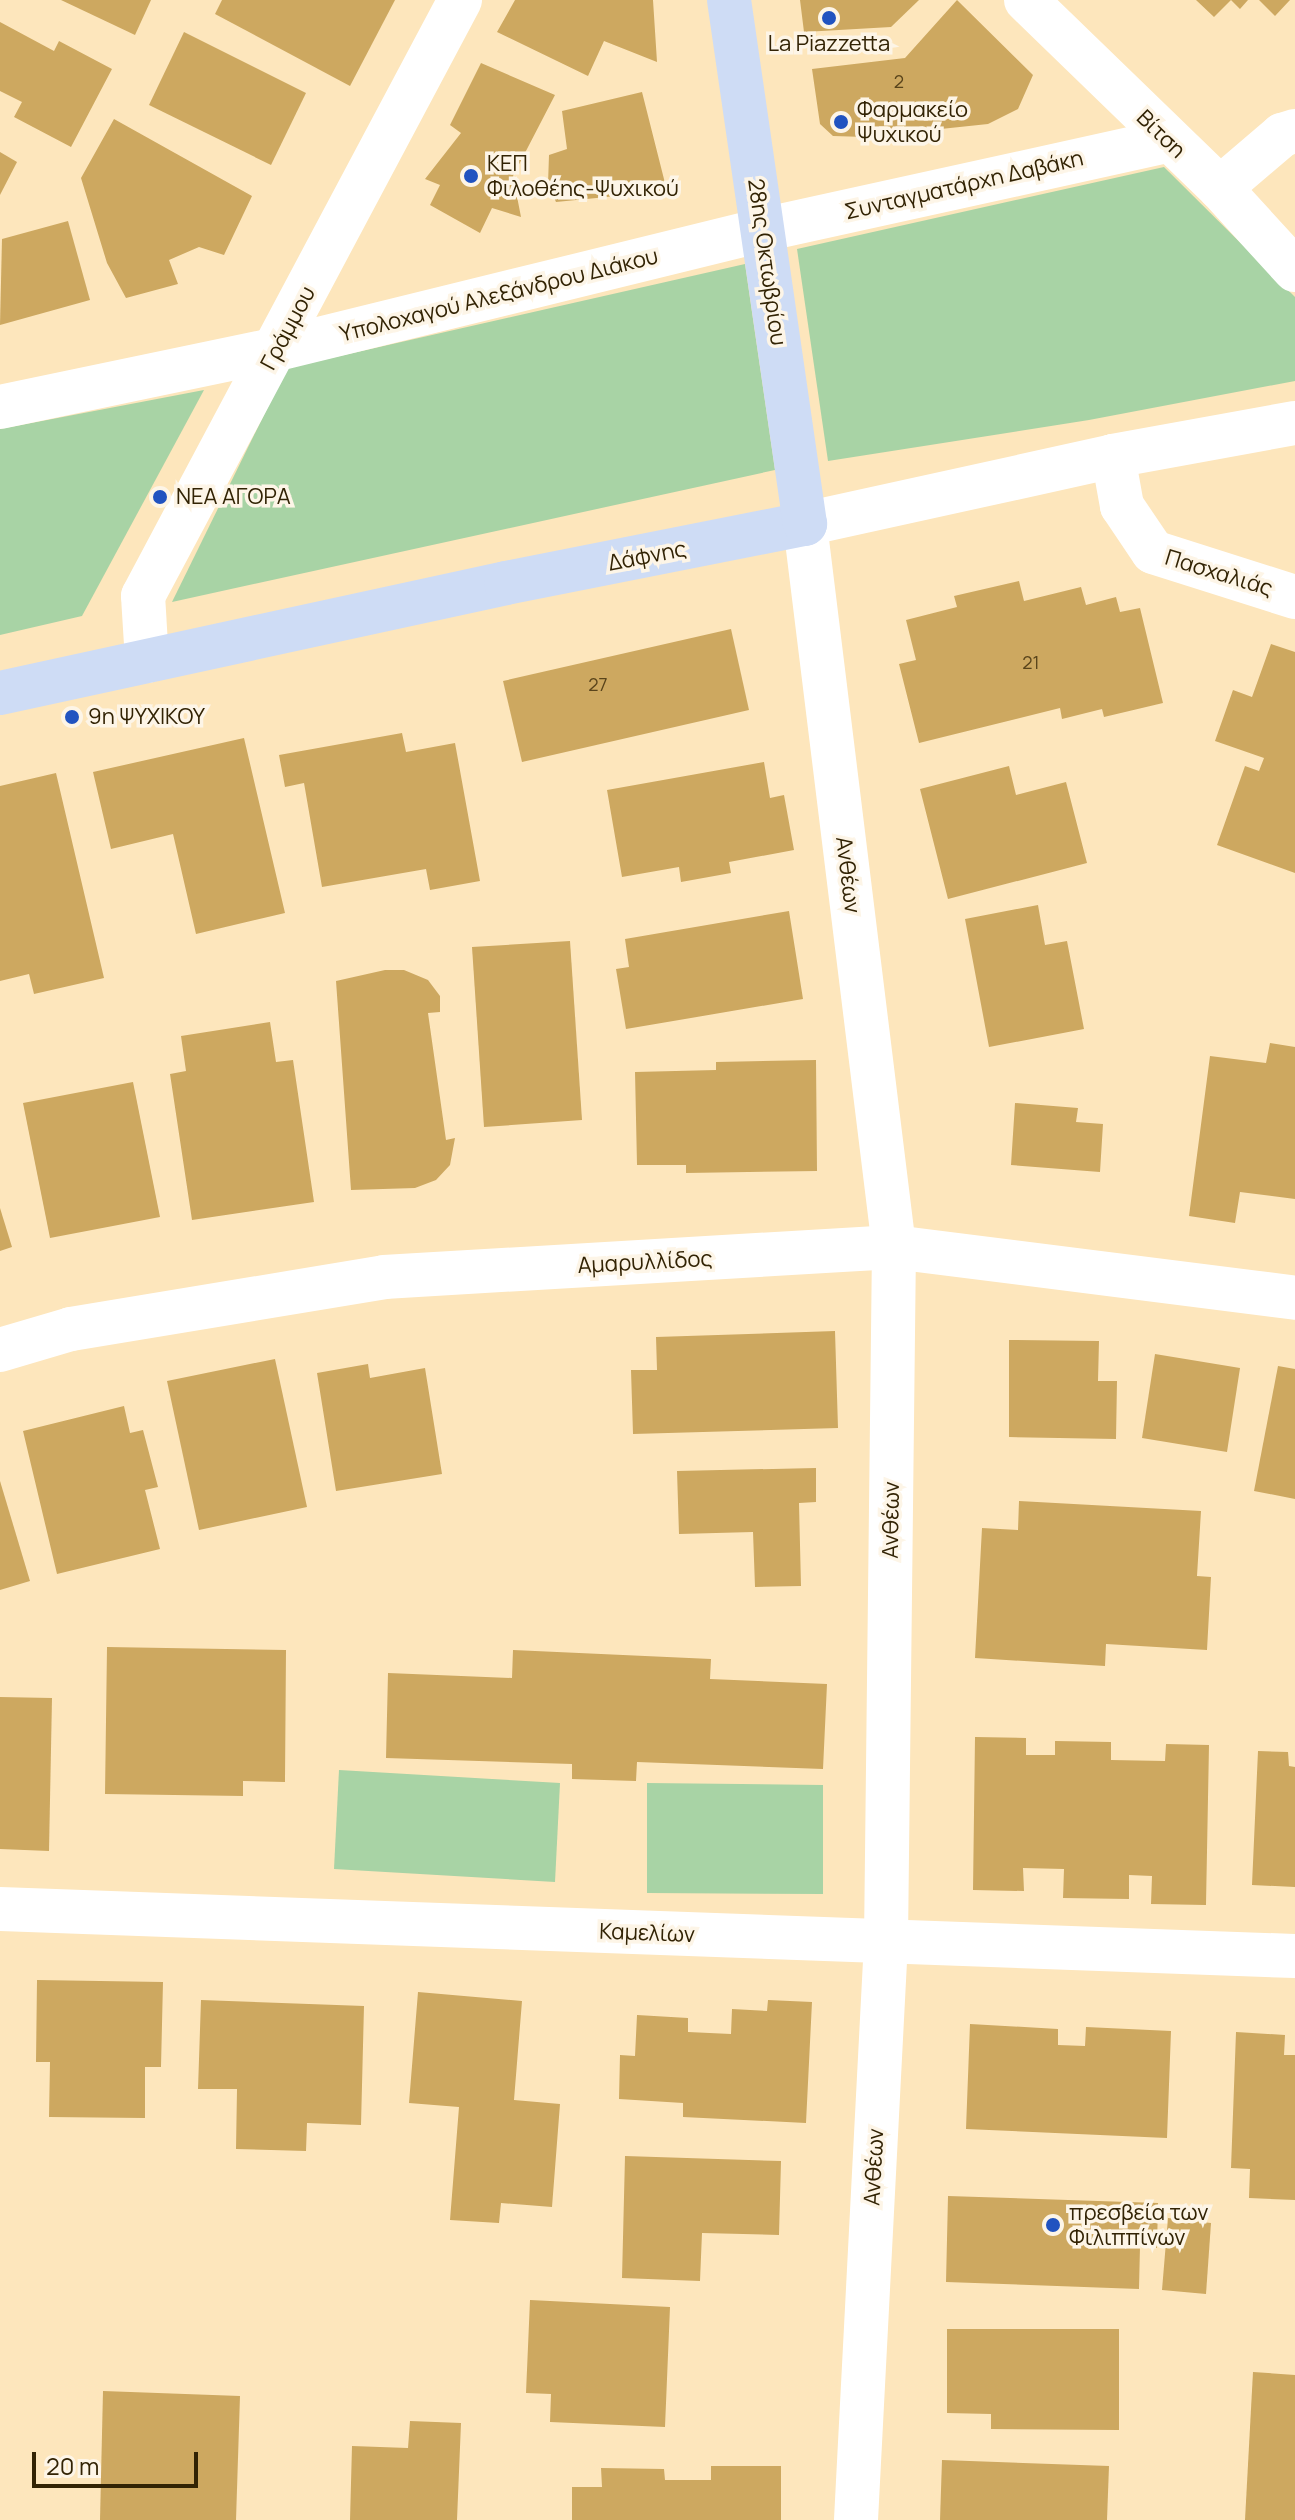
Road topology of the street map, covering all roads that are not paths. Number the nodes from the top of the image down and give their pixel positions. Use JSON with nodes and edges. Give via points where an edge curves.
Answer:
{"nodes":[{"id":1,"x":460,"y":0,"type":"edge"},
{"id":2,"x":729,"y":0,"type":"edge"},
{"id":3,"x":1026,"y":0,"type":"edge"},
{"id":4,"x":1295,"y":131,"type":"edge"},
{"id":5,"x":1166,"y":141,"type":"junction"},
{"id":6,"x":1220,"y":188,"type":"junction"},
{"id":7,"x":762,"y":230,"type":"junction"},
{"id":8,"x":1295,"y":270,"type":"edge"},
{"id":9,"x":278,"y":349,"type":"junction"},
{"id":10,"x":0,"y":407,"type":"edge"},
{"id":11,"x":1295,"y":423,"type":"edge"},
{"id":12,"x":1113,"y":456,"type":"junction"},
{"id":13,"x":805,"y":524,"type":"junction"},
{"id":14,"x":1295,"y":597,"type":"edge"},
{"id":15,"x":147,"y":661,"type":"junction"},
{"id":16,"x":0,"y":693,"type":"edge"},
{"id":17,"x":894,"y":1247,"type":"junction"},
{"id":18,"x":1295,"y":1298,"type":"edge"},
{"id":19,"x":0,"y":1350,"type":"edge"},
{"id":20,"x":0,"y":1909,"type":"edge"},
{"id":21,"x":886,"y":1941,"type":"junction"},
{"id":22,"x":1295,"y":1956,"type":"edge"},
{"id":23,"x":856,"y":2520,"type":"edge"}],
"edges":[{"from":1,"to":9,"type":"street","name":"Γράμμου"},
{"from":2,"to":7,"type":"main road","name":"28ης Οκτωβρίου"},
{"from":3,"to":5,"type":"street","name":"Βίτση"},
{"from":4,"to":6,"type":"street","via":[[1282,135]]},
{"from":5,"to":6,"type":"street","name":"Βίτση"},
{"from":5,"to":7,"type":"street","name":"Συνταγματάρχη Δαβάκη"},
{"from":6,"to":8,"type":"street","name":"Βίτση"},
{"from":7,"to":9,"type":"street","name":"Υπολοχαγού Αλεξάνδρου Διάκου"},
{"from":7,"to":13,"type":"main road","name":"28ης Οκτωβρίου"},
{"from":9,"to":10,"type":"street","name":"Υπολοχαγού Αλεξάνδρου Διάκου"},
{"from":9,"to":15,"type":"street","name":"Γράμμου","via":[[184,511],[143,596]]},
{"from":11,"to":12,"type":"street","name":"Δάφνης"},
{"from":12,"to":13,"type":"street","name":"Δάφνης"},
{"from":12,"to":14,"type":"street","name":"Πασχαλιάς","via":[[1122,506],[1153,552]]},
{"from":13,"to":15,"type":"main road","name":"Δάφνης"},
{"from":13,"to":17,"type":"street","name":"Ανθέων"},
{"from":15,"to":16,"type":"main road","name":"Δάφνης"},
{"from":17,"to":18,"type":"street","name":"Αμαρυλλίδος"},
{"from":17,"to":19,"type":"street","name":"Αμαρυλλίδος","via":[[384,1277],[71,1329]]},
{"from":17,"to":21,"type":"street","name":"Ανθέων"},
{"from":20,"to":21,"type":"street","name":"Καμελίων"},
{"from":21,"to":22,"type":"street","name":"Καμελίων"},
{"from":21,"to":23,"type":"street","name":"Ανθέων"}]}
